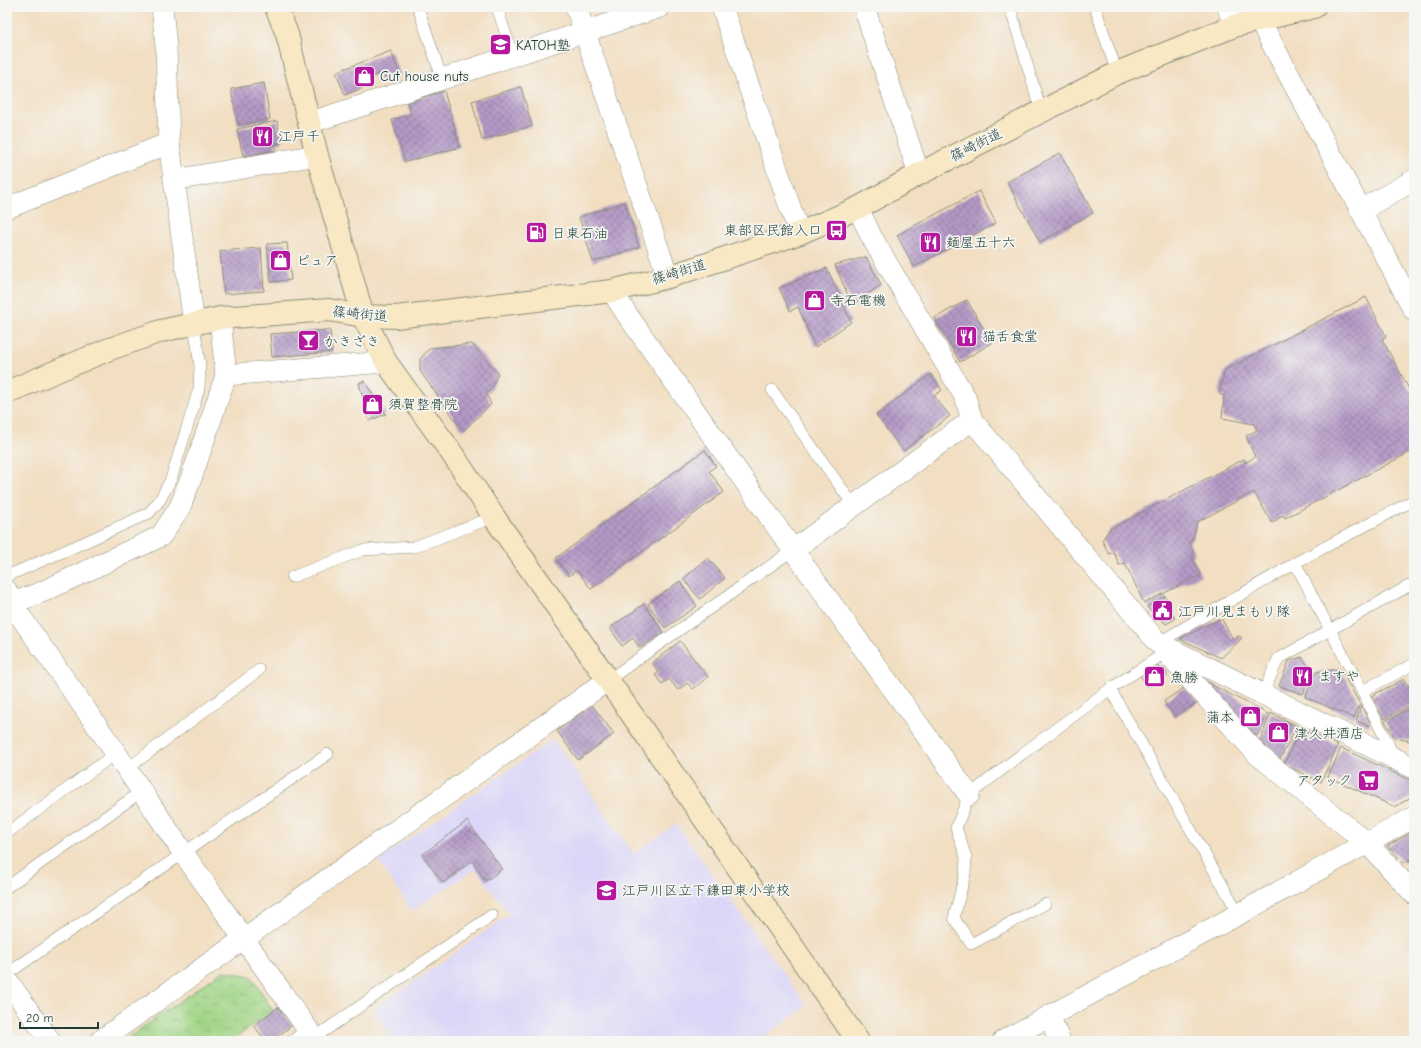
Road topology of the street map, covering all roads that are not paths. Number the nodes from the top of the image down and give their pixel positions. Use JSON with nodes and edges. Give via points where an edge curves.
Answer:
{"nodes":[{"id":1,"x":162,"y":7,"type":"edge"},
{"id":2,"x":276,"y":7,"type":"edge"},
{"id":3,"x":418,"y":7,"type":"edge"},
{"id":4,"x":497,"y":7,"type":"edge"},
{"id":5,"x":576,"y":7,"type":"edge"},
{"id":6,"x":659,"y":7,"type":"edge"},
{"id":7,"x":722,"y":7,"type":"edge"},
{"id":8,"x":864,"y":7,"type":"edge"},
{"id":9,"x":1010,"y":7,"type":"edge"},
{"id":10,"x":1095,"y":7,"type":"edge"},
{"id":11,"x":1314,"y":7,"type":"edge"},
{"id":12,"x":1231,"y":16,"type":"edge"},
{"id":13,"x":1259,"y":19,"type":"junction"},
{"id":14,"x":584,"y":32,"type":"junction"},
{"id":15,"x":513,"y":56,"type":"junction"},
{"id":16,"x":1117,"y":73,"type":"junction"},
{"id":17,"x":442,"y":79,"type":"junction"},
{"id":18,"x":1041,"y":111,"type":"junction"},
{"id":19,"x":309,"y":123,"type":"junction"},
{"id":20,"x":169,"y":143,"type":"junction"},
{"id":21,"x":317,"y":155,"type":"junction"},
{"id":22,"x":919,"y":174,"type":"junction"},
{"id":23,"x":175,"y":180,"type":"junction"},
{"id":24,"x":1414,"y":180,"type":"edge"},
{"id":25,"x":7,"y":208,"type":"edge"},
{"id":26,"x":858,"y":208,"type":"junction"},
{"id":27,"x":1361,"y":210,"type":"junction"},
{"id":28,"x":800,"y":232,"type":"junction"},
{"id":29,"x":668,"y":277,"type":"junction"},
{"id":30,"x":612,"y":291,"type":"junction"},
{"id":31,"x":1414,"y":310,"type":"edge"},
{"id":32,"x":363,"y":316,"type":"junction"},
{"id":33,"x":220,"y":318,"type":"junction"},
{"id":34,"x":194,"y":324,"type":"junction"},
{"id":35,"x":386,"y":362,"type":"junction"},
{"id":36,"x":226,"y":375,"type":"junction"},
{"id":37,"x":8,"y":388,"type":"edge"},
{"id":38,"x":772,"y":390,"type":"dead end"},
{"id":39,"x":972,"y":420,"type":"junction"},
{"id":40,"x":1414,"y":500,"type":"edge"},
{"id":41,"x":854,"y":506,"type":"junction"},
{"id":42,"x":494,"y":517,"type":"junction"},
{"id":43,"x":793,"y":550,"type":"junction"},
{"id":44,"x":1295,"y":563,"type":"junction"},
{"id":45,"x":7,"y":576,"type":"edge"},
{"id":46,"x":292,"y":577,"type":"dead end"},
{"id":47,"x":1414,"y":584,"type":"edge"},
{"id":48,"x":8,"y":600,"type":"edge"},
{"id":49,"x":1330,"y":630,"type":"junction"},
{"id":50,"x":1162,"y":647,"type":"junction"},
{"id":51,"x":1414,"y":664,"type":"edge"},
{"id":52,"x":259,"y":670,"type":"dead end"},
{"id":53,"x":608,"y":680,"type":"junction"},
{"id":54,"x":1110,"y":689,"type":"junction"},
{"id":55,"x":1362,"y":692,"type":"junction"},
{"id":56,"x":1263,"y":694,"type":"junction"},
{"id":57,"x":328,"y":754,"type":"dead end"},
{"id":58,"x":1395,"y":758,"type":"junction"},
{"id":59,"x":122,"y":761,"type":"junction"},
{"id":60,"x":1414,"y":768,"type":"edge"},
{"id":61,"x":142,"y":791,"type":"junction"},
{"id":62,"x":969,"y":796,"type":"junction"},
{"id":63,"x":1414,"y":817,"type":"edge"},
{"id":64,"x":7,"y":833,"type":"edge"},
{"id":65,"x":1367,"y":843,"type":"junction"},
{"id":66,"x":184,"y":854,"type":"junction"},
{"id":67,"x":7,"y":887,"type":"edge"},
{"id":68,"x":1414,"y":894,"type":"edge"},
{"id":69,"x":1045,"y":904,"type":"dead end"},
{"id":70,"x":1239,"y":914,"type":"junction"},
{"id":71,"x":492,"y":915,"type":"dead end"},
{"id":72,"x":244,"y":939,"type":"junction"},
{"id":73,"x":7,"y":974,"type":"edge"},
{"id":74,"x":7,"y":980,"type":"edge"},
{"id":75,"x":1049,"y":1016,"type":"junction"},
{"id":76,"x":307,"y":1037,"type":"edge"},
{"id":77,"x":50,"y":1041,"type":"edge"},
{"id":78,"x":100,"y":1041,"type":"edge"},
{"id":79,"x":858,"y":1041,"type":"edge"},
{"id":80,"x":1003,"y":1041,"type":"edge"},
{"id":81,"x":1060,"y":1041,"type":"edge"}],
"edges":[{"from":1,"to":20,"type":"street"},
{"from":2,"to":19,"type":"street","via":[[287,34]]},
{"from":3,"to":17,"type":"lane"},
{"from":4,"to":15,"type":"lane"},
{"from":5,"to":14,"type":"street"},
{"from":6,"to":14,"type":"street"},
{"from":7,"to":28,"type":"street"},
{"from":8,"to":22,"type":"street"},
{"from":9,"to":18,"type":"lane"},
{"from":10,"to":16,"type":"lane"},
{"from":11,"to":13,"type":"street","name":"篠崎街道"},
{"from":12,"to":13,"type":"street","name":"篠崎街道"},
{"from":12,"to":16,"type":"street","name":"篠崎街道"},
{"from":13,"to":27,"type":"street"},
{"from":14,"to":15,"type":"street"},
{"from":14,"to":29,"type":"street"},
{"from":15,"to":17,"type":"street"},
{"from":16,"to":18,"type":"street","name":"篠崎街道"},
{"from":17,"to":19,"type":"street"},
{"from":18,"to":22,"type":"street","name":"篠崎街道"},
{"from":19,"to":21,"type":"street"},
{"from":20,"to":23,"type":"street"},
{"from":20,"to":25,"type":"street"},
{"from":21,"to":23,"type":"street"},
{"from":21,"to":32,"type":"street"},
{"from":22,"to":26,"type":"street","name":"篠崎街道"},
{"from":23,"to":34,"type":"street"},
{"from":24,"to":27,"type":"street"},
{"from":26,"to":28,"type":"street","name":"篠崎街道"},
{"from":26,"to":39,"type":"street","via":[[871,236],[965,397]]},
{"from":27,"to":31,"type":"street"},
{"from":28,"to":29,"type":"street","name":"篠崎街道"},
{"from":29,"to":30,"type":"street","name":"篠崎街道"},
{"from":30,"to":32,"type":"street","name":"篠崎街道","via":[[396,317]]},
{"from":30,"to":43,"type":"street"},
{"from":32,"to":33,"type":"street","name":"篠崎街道","via":[[329,310]]},
{"from":32,"to":35,"type":"street"},
{"from":33,"to":34,"type":"street","name":"篠崎街道"},
{"from":33,"to":36,"type":"street"},
{"from":34,"to":37,"type":"street","name":"篠崎街道","via":[[161,331]]},
{"from":34,"to":45,"type":"lane","via":[[200,366],[199,389],[171,479],[160,500],[149,513]]},
{"from":35,"to":36,"type":"street"},
{"from":35,"to":42,"type":"street"},
{"from":36,"to":48,"type":"street","via":[[180,507],[161,536],[42,592]]},
{"from":38,"to":41,"type":"lane"},
{"from":39,"to":41,"type":"street"},
{"from":39,"to":50,"type":"street"},
{"from":40,"to":44,"type":"lane"},
{"from":41,"to":43,"type":"street"},
{"from":42,"to":46,"type":"lane","via":[[414,547],[363,550]]},
{"from":42,"to":53,"type":"street"},
{"from":43,"to":53,"type":"lane"},
{"from":43,"to":62,"type":"street"},
{"from":44,"to":49,"type":"lane"},
{"from":44,"to":50,"type":"lane"},
{"from":47,"to":49,"type":"lane"},
{"from":48,"to":59,"type":"street"},
{"from":49,"to":55,"type":"lane"},
{"from":49,"to":56,"type":"lane","via":[[1278,659]]},
{"from":50,"to":54,"type":"lane"},
{"from":50,"to":56,"type":"street"},
{"from":50,"to":65,"type":"street","via":[[1257,754]]},
{"from":51,"to":55,"type":"lane"},
{"from":52,"to":59,"type":"lane"},
{"from":53,"to":72,"type":"street"},
{"from":53,"to":79,"type":"street"},
{"from":54,"to":62,"type":"lane"},
{"from":54,"to":70,"type":"lane"},
{"from":55,"to":58,"type":"lane"},
{"from":56,"to":58,"type":"street"},
{"from":57,"to":66,"type":"lane"},
{"from":58,"to":60,"type":"street"},
{"from":59,"to":61,"type":"street"},
{"from":59,"to":64,"type":"lane"},
{"from":61,"to":66,"type":"street"},
{"from":61,"to":67,"type":"lane"},
{"from":62,"to":69,"type":"lane","via":[[956,828],[966,856],[965,874],[954,918],[971,944]]},
{"from":63,"to":65,"type":"street"},
{"from":65,"to":68,"type":"street"},
{"from":65,"to":70,"type":"street"},
{"from":66,"to":72,"type":"street"},
{"from":66,"to":73,"type":"lane"},
{"from":70,"to":75,"type":"street"},
{"from":71,"to":76,"type":"lane"},
{"from":72,"to":76,"type":"street"},
{"from":72,"to":78,"type":"street"},
{"from":74,"to":77,"type":"street"},
{"from":75,"to":80,"type":"street"},
{"from":75,"to":81,"type":"street"}]}
